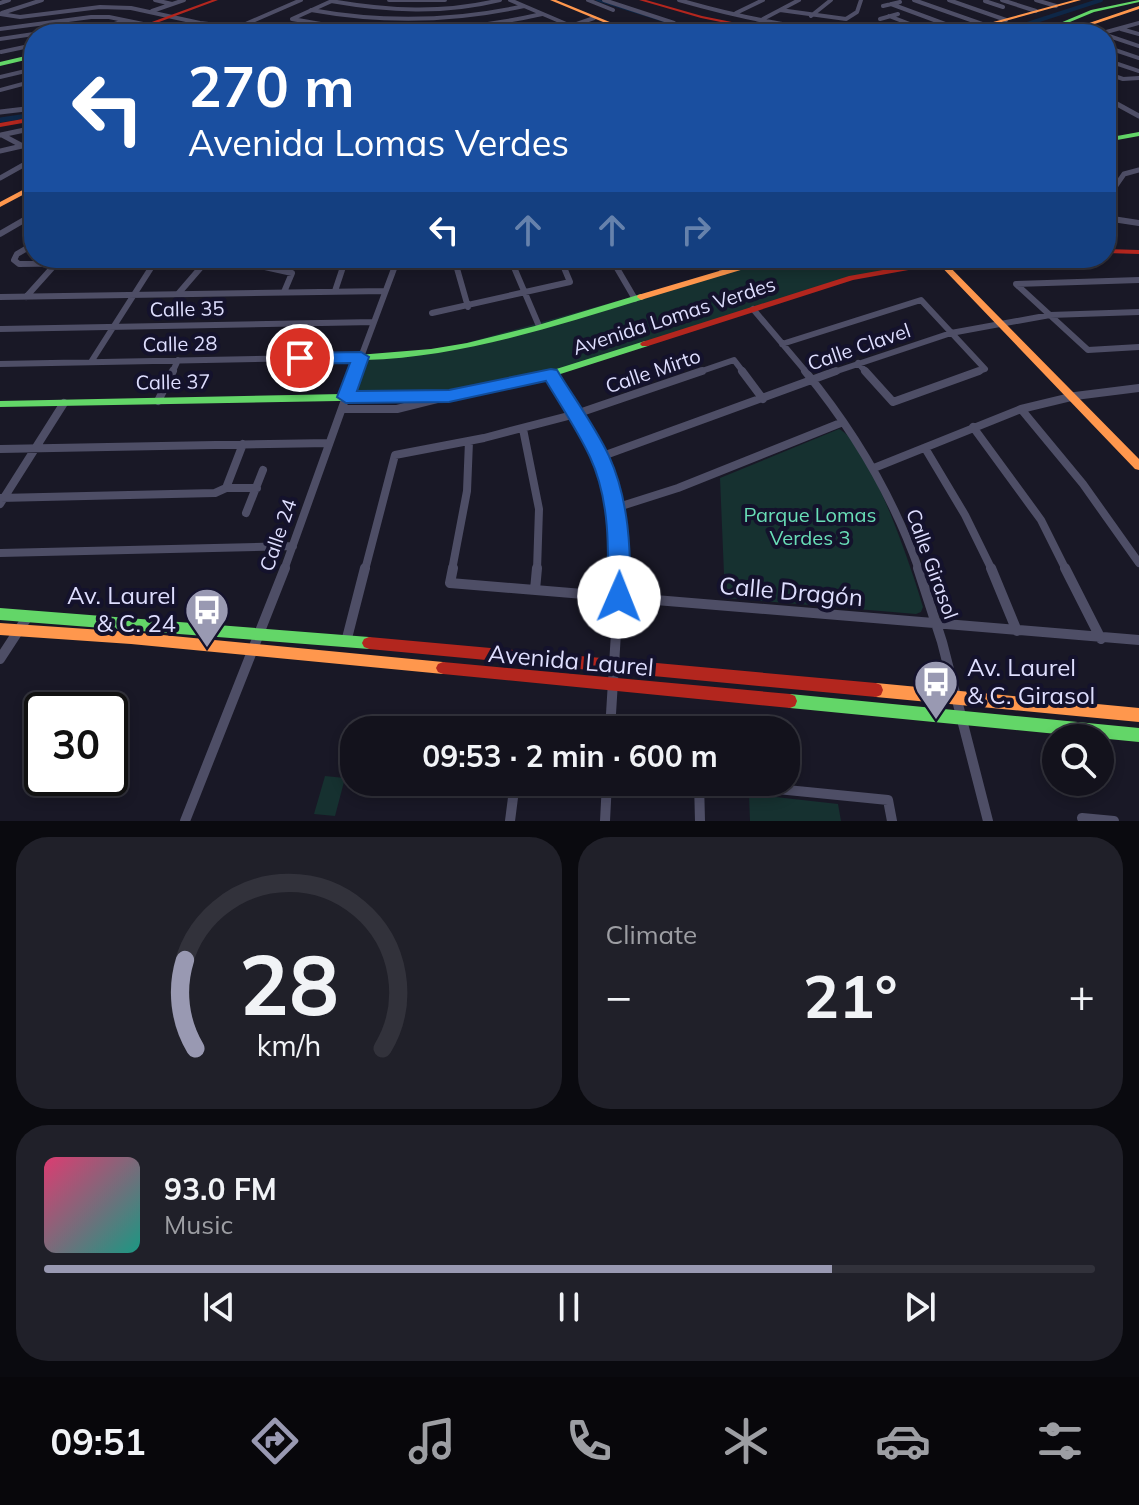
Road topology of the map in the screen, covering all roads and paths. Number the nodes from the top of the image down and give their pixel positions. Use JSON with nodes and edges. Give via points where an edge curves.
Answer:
{"nodes":[{"id":1,"x":9,"y":0,"type":"edge"},
{"id":2,"x":42,"y":0,"type":"edge"},
{"id":3,"x":155,"y":0,"type":"edge"},
{"id":4,"x":184,"y":0,"type":"edge"},
{"id":5,"x":216,"y":0,"type":"edge"},
{"id":6,"x":301,"y":0,"type":"edge"},
{"id":7,"x":389,"y":0,"type":"edge"},
{"id":8,"x":445,"y":0,"type":"edge"},
{"id":9,"x":500,"y":0,"type":"edge"},
{"id":10,"x":510,"y":0,"type":"edge"},
{"id":11,"x":550,"y":0,"type":"edge"},
{"id":12,"x":602,"y":0,"type":"edge"},
{"id":13,"x":641,"y":0,"type":"edge"},
{"id":14,"x":679,"y":0,"type":"edge"},
{"id":15,"x":693,"y":0,"type":"edge"},
{"id":16,"x":760,"y":0,"type":"edge"},
{"id":17,"x":799,"y":0,"type":"edge"},
{"id":18,"x":831,"y":0,"type":"edge"},
{"id":19,"x":861,"y":0,"type":"edge"},
{"id":20,"x":914,"y":0,"type":"edge"},
{"id":21,"x":949,"y":0,"type":"edge"},
{"id":22,"x":1075,"y":0,"type":"edge"},
{"id":23,"x":1128,"y":0,"type":"edge"},
{"id":24,"x":332,"y":1,"type":"edge"},
{"id":25,"x":425,"y":1,"type":"edge"},
{"id":26,"x":590,"y":1,"type":"edge"},
{"id":27,"x":985,"y":1,"type":"edge"},
{"id":28,"x":1004,"y":1,"type":"edge"},
{"id":29,"x":686,"y":2,"type":"junction"},
{"id":30,"x":900,"y":2,"type":"dead end"},
{"id":31,"x":0,"y":3,"type":"edge"},
{"id":32,"x":173,"y":4,"type":"junction"},
{"id":33,"x":891,"y":4,"type":"junction"},
{"id":34,"x":1139,"y":4,"type":"edge"},
{"id":35,"x":995,"y":5,"type":"junction"},
{"id":36,"x":524,"y":6,"type":"junction"},
{"id":37,"x":883,"y":6,"type":"dead end"},
{"id":38,"x":1036,"y":6,"type":"edge"},
{"id":39,"x":1003,"y":7,"type":"dead end"},
{"id":40,"x":311,"y":10,"type":"junction"},
{"id":41,"x":613,"y":10,"type":"dead end"},
{"id":42,"x":780,"y":10,"type":"junction"},
{"id":43,"x":423,"y":11,"type":"junction"},
{"id":44,"x":151,"y":12,"type":"junction"},
{"id":45,"x":735,"y":13,"type":"junction"},
{"id":46,"x":0,"y":14,"type":"edge"},
{"id":47,"x":542,"y":14,"type":"junction"},
{"id":48,"x":898,"y":14,"type":"dead end"},
{"id":49,"x":811,"y":16,"type":"junction"},
{"id":50,"x":889,"y":16,"type":"junction"},
{"id":51,"x":171,"y":17,"type":"junction"},
{"id":52,"x":595,"y":18,"type":"junction"},
{"id":53,"x":763,"y":19,"type":"junction"},
{"id":54,"x":880,"y":19,"type":"dead end"},
{"id":55,"x":127,"y":20,"type":"junction"},
{"id":56,"x":1006,"y":20,"type":"junction"},
{"id":57,"x":421,"y":21,"type":"junction"},
{"id":58,"x":200,"y":23,"type":"junction"},
{"id":59,"x":674,"y":23,"type":"dead end"},
{"id":60,"x":1138,"y":23,"type":"edge"},
{"id":61,"x":38,"y":24,"type":"edge"},
{"id":62,"x":115,"y":24,"type":"edge"},
{"id":63,"x":144,"y":24,"type":"edge"},
{"id":64,"x":151,"y":24,"type":"edge"},
{"id":65,"x":197,"y":24,"type":"edge"},
{"id":66,"x":212,"y":24,"type":"edge"},
{"id":67,"x":246,"y":24,"type":"edge"},
{"id":68,"x":314,"y":24,"type":"edge"},
{"id":69,"x":420,"y":24,"type":"edge"},
{"id":70,"x":495,"y":24,"type":"edge"},
{"id":71,"x":569,"y":24,"type":"edge"},
{"id":72,"x":579,"y":24,"type":"edge"},
{"id":73,"x":608,"y":24,"type":"edge"},
{"id":74,"x":728,"y":24,"type":"edge"},
{"id":75,"x":757,"y":24,"type":"edge"},
{"id":76,"x":794,"y":24,"type":"edge"},
{"id":77,"x":910,"y":24,"type":"edge"},
{"id":78,"x":945,"y":24,"type":"edge"},
{"id":79,"x":982,"y":24,"type":"edge"},
{"id":80,"x":989,"y":24,"type":"edge"},
{"id":81,"x":1049,"y":24,"type":"edge"},
{"id":82,"x":1064,"y":24,"type":"edge"},
{"id":83,"x":1072,"y":24,"type":"edge"},
{"id":84,"x":1086,"y":24,"type":"edge"},
{"id":85,"x":24,"y":26,"type":"edge"},
{"id":86,"x":1119,"y":28,"type":"junction"},
{"id":87,"x":0,"y":29,"type":"edge"},
{"id":88,"x":1116,"y":29,"type":"edge"},
{"id":89,"x":1139,"y":34,"type":"edge"},
{"id":90,"x":24,"y":35,"type":"edge"},
{"id":91,"x":0,"y":39,"type":"edge"},
{"id":92,"x":1116,"y":39,"type":"edge"},
{"id":93,"x":1139,"y":46,"type":"edge"},
{"id":94,"x":24,"y":49,"type":"edge"},
{"id":95,"x":1116,"y":51,"type":"edge"},
{"id":96,"x":24,"y":56,"type":"edge"},
{"id":97,"x":3,"y":57,"type":"edge"},
{"id":98,"x":1139,"y":58,"type":"edge"},
{"id":99,"x":1116,"y":63,"type":"edge"},
{"id":100,"x":24,"y":71,"type":"edge"},
{"id":101,"x":1139,"y":71,"type":"edge"},
{"id":102,"x":0,"y":77,"type":"edge"},
{"id":103,"x":1116,"y":77,"type":"edge"},
{"id":104,"x":1139,"y":78,"type":"edge"},
{"id":105,"x":24,"y":84,"type":"edge"},
{"id":106,"x":0,"y":90,"type":"edge"},
{"id":107,"x":1116,"y":103,"type":"edge"},
{"id":108,"x":24,"y":108,"type":"edge"},
{"id":109,"x":0,"y":112,"type":"edge"},
{"id":110,"x":1139,"y":116,"type":"edge"},
{"id":111,"x":24,"y":125,"type":"edge"},
{"id":112,"x":1,"y":131,"type":"edge"},
{"id":113,"x":1139,"y":134,"type":"edge"},
{"id":114,"x":1116,"y":138,"type":"edge"},
{"id":115,"x":22,"y":146,"type":"joint"},
{"id":116,"x":0,"y":151,"type":"edge"},
{"id":117,"x":24,"y":165,"type":"edge"},
{"id":118,"x":0,"y":169,"type":"edge"},
{"id":119,"x":15,"y":170,"type":"junction"},
{"id":120,"x":1139,"y":170,"type":"edge"},
{"id":121,"x":0,"y":178,"type":"edge"},
{"id":122,"x":1116,"y":186,"type":"edge"},
{"id":123,"x":24,"y":192,"type":"edge"},
{"id":124,"x":0,"y":205,"type":"edge"},
{"id":125,"x":24,"y":220,"type":"edge"},
{"id":126,"x":1116,"y":220,"type":"edge"},
{"id":127,"x":1139,"y":223,"type":"edge"},
{"id":128,"x":0,"y":234,"type":"edge"},
{"id":129,"x":24,"y":250,"type":"edge"},
{"id":130,"x":1116,"y":251,"type":"edge"},
{"id":131,"x":1139,"y":252,"type":"edge"},
{"id":132,"x":24,"y":264,"type":"edge"},
{"id":133,"x":50,"y":268,"type":"edge"},
{"id":134,"x":151,"y":268,"type":"edge"},
{"id":135,"x":198,"y":268,"type":"edge"},
{"id":136,"x":269,"y":268,"type":"edge"},
{"id":137,"x":343,"y":268,"type":"edge"},
{"id":138,"x":394,"y":268,"type":"edge"},
{"id":139,"x":457,"y":268,"type":"edge"},
{"id":140,"x":514,"y":268,"type":"edge"},
{"id":141,"x":564,"y":268,"type":"edge"},
{"id":142,"x":617,"y":268,"type":"edge"},
{"id":143,"x":721,"y":268,"type":"edge"},
{"id":144,"x":737,"y":268,"type":"edge"},
{"id":145,"x":897,"y":268,"type":"edge"},
{"id":146,"x":947,"y":268,"type":"edge"},
{"id":147,"x":724,"y":272,"type":"junction"},
{"id":148,"x":1139,"y":280,"type":"edge"},
{"id":149,"x":335,"y":291,"type":"junction"},
{"id":150,"x":385,"y":291,"type":"junction"},
{"id":151,"x":284,"y":292,"type":"junction"},
{"id":152,"x":525,"y":293,"type":"junction"},
{"id":153,"x":178,"y":294,"type":"junction"},
{"id":154,"x":132,"y":295,"type":"junction"},
{"id":155,"x":0,"y":297,"type":"edge"},
{"id":156,"x":26,"y":297,"type":"junction"},
{"id":157,"x":635,"y":299,"type":"junction"},
{"id":158,"x":468,"y":307,"type":"junction"},
{"id":159,"x":753,"y":309,"type":"junction"},
{"id":160,"x":1139,"y":312,"type":"edge"},
{"id":161,"x":432,"y":313,"type":"dead end"},
{"id":162,"x":1050,"y":315,"type":"junction"},
{"id":163,"x":374,"y":322,"type":"junction"},
{"id":164,"x":1000,"y":322,"type":"junction"},
{"id":165,"x":539,"y":326,"type":"junction"},
{"id":166,"x":113,"y":327,"type":"junction"},
{"id":167,"x":0,"y":329,"type":"edge"},
{"id":168,"x":951,"y":333,"type":"junction"},
{"id":169,"x":782,"y":344,"type":"junction"},
{"id":170,"x":1139,"y":347,"type":"edge"},
{"id":171,"x":361,"y":357,"type":"junction"},
{"id":172,"x":178,"y":360,"type":"junction"},
{"id":173,"x":91,"y":362,"type":"junction"},
{"id":174,"x":858,"y":363,"type":"junction"},
{"id":175,"x":0,"y":364,"type":"edge"},
{"id":176,"x":551,"y":374,"type":"junction"},
{"id":177,"x":811,"y":381,"type":"junction"},
{"id":178,"x":1139,"y":388,"type":"edge"},
{"id":179,"x":449,"y":396,"type":"junction"},
{"id":180,"x":1075,"y":396,"type":"junction"},
{"id":181,"x":346,"y":397,"type":"junction"},
{"id":182,"x":763,"y":399,"type":"junction"},
{"id":183,"x":158,"y":401,"type":"junction"},
{"id":184,"x":64,"y":403,"type":"junction"},
{"id":185,"x":0,"y":404,"type":"edge"},
{"id":186,"x":342,"y":409,"type":"junction"},
{"id":187,"x":1021,"y":409,"type":"junction"},
{"id":188,"x":576,"y":414,"type":"junction"},
{"id":189,"x":843,"y":422,"type":"junction"},
{"id":190,"x":973,"y":427,"type":"junction"},
{"id":191,"x":523,"y":429,"type":"junction"},
{"id":192,"x":469,"y":441,"type":"junction"},
{"id":193,"x":329,"y":443,"type":"junction"},
{"id":194,"x":243,"y":444,"type":"junction"},
{"id":195,"x":35,"y":448,"type":"junction"},
{"id":196,"x":925,"y":448,"type":"junction"},
{"id":197,"x":0,"y":449,"type":"edge"},
{"id":198,"x":600,"y":457,"type":"junction"},
{"id":199,"x":1139,"y":466,"type":"edge"},
{"id":200,"x":874,"y":468,"type":"junction"},
{"id":201,"x":263,"y":470,"type":"dead end"},
{"id":202,"x":226,"y":488,"type":"junction"},
{"id":203,"x":257,"y":488,"type":"junction"},
{"id":204,"x":1,"y":500,"type":"edge"},
{"id":205,"x":615,"y":508,"type":"junction"},
{"id":206,"x":246,"y":513,"type":"dead end"},
{"id":207,"x":293,"y":546,"type":"junction"},
{"id":208,"x":0,"y":553,"type":"edge"},
{"id":209,"x":1139,"y":563,"type":"edge"},
{"id":210,"x":535,"y":590,"type":"junction"},
{"id":211,"x":619,"y":597,"type":"junction"},
{"id":212,"x":0,"y":614,"type":"edge"},
{"id":213,"x":29,"y":614,"type":"junction"},
{"id":214,"x":936,"y":625,"type":"junction"},
{"id":215,"x":0,"y":629,"type":"edge"},
{"id":216,"x":19,"y":629,"type":"junction"},
{"id":217,"x":1017,"y":631,"type":"junction"},
{"id":218,"x":262,"y":633,"type":"junction"},
{"id":219,"x":1101,"y":639,"type":"junction"},
{"id":220,"x":1139,"y":640,"type":"edge"},
{"id":221,"x":346,"y":642,"type":"junction"},
{"id":222,"x":255,"y":651,"type":"junction"},
{"id":223,"x":0,"y":659,"type":"edge"},
{"id":224,"x":614,"y":666,"type":"junction"},
{"id":225,"x":613,"y":685,"type":"junction"},
{"id":226,"x":955,"y":698,"type":"junction"},
{"id":227,"x":1139,"y":715,"type":"edge"},
{"id":228,"x":611,"y":716,"type":"edge"},
{"id":229,"x":962,"y":718,"type":"junction"},
{"id":230,"x":1139,"y":735,"type":"edge"},
{"id":231,"x":800,"y":791,"type":"edge"},
{"id":232,"x":513,"y":796,"type":"edge"},
{"id":233,"x":606,"y":796,"type":"edge"},
{"id":234,"x":699,"y":796,"type":"edge"},
{"id":235,"x":185,"y":821,"type":"edge"},
{"id":236,"x":510,"y":821,"type":"edge"},
{"id":237,"x":605,"y":821,"type":"edge"},
{"id":238,"x":700,"y":821,"type":"edge"},
{"id":239,"x":892,"y":821,"type":"edge"},
{"id":240,"x":988,"y":821,"type":"edge"},
{"id":241,"x":1084,"y":821,"type":"edge"},
{"id":242,"x":1114,"y":821,"type":"edge"}],
"edges":[{"from":1,"to":31,"type":"street"},
{"from":2,"to":46,"type":"street"},
{"from":3,"to":32,"type":"street"},
{"from":4,"to":32,"type":"street"},
{"from":5,"to":51,"type":"main road"},
{"from":6,"to":67,"type":"street"},
{"from":7,"to":25,"type":"street"},
{"from":8,"to":25,"type":"street"},
{"from":9,"to":43,"type":"street"},
{"from":10,"to":36,"type":"street"},
{"from":11,"to":52,"type":"main road"},
{"from":12,"to":26,"type":"street"},
{"from":12,"to":59,"type":"street"},
{"from":13,"to":74,"type":"main road"},
{"from":14,"to":29,"type":"street"},
{"from":15,"to":29,"type":"street"},
{"from":16,"to":45,"type":"street"},
{"from":17,"to":42,"type":"street"},
{"from":18,"to":49,"type":"street"},
{"from":19,"to":49,"type":"street","via":[[857,12],[846,19]]},
{"from":20,"to":79,"type":"street"},
{"from":21,"to":56,"type":"street"},
{"from":22,"to":38,"type":"main road"},
{"from":23,"to":81,"type":"main road"},
{"from":24,"to":40,"type":"street"},
{"from":24,"to":43,"type":"street"},
{"from":25,"to":43,"type":"street"},
{"from":26,"to":41,"type":"street"},
{"from":27,"to":35,"type":"street"},
{"from":28,"to":35,"type":"street"},
{"from":28,"to":38,"type":"street"},
{"from":29,"to":45,"type":"street"},
{"from":30,"to":33,"type":"street"},
{"from":32,"to":44,"type":"street"},
{"from":33,"to":37,"type":"street"},
{"from":33,"to":78,"type":"street"},
{"from":34,"to":82,"type":"main road","via":[[1093,11]]},
{"from":34,"to":83,"type":"main road"},
{"from":34,"to":84,"type":"main road"},
{"from":35,"to":39,"type":"street"},
{"from":36,"to":47,"type":"street"},
{"from":36,"to":57,"type":"street"},
{"from":38,"to":56,"type":"main road"},
{"from":40,"to":57,"type":"street","via":[[367,20]]},
{"from":40,"to":68,"type":"street","via":[[292,19]]},
{"from":42,"to":49,"type":"street"},
{"from":42,"to":53,"type":"street"},
{"from":43,"to":57,"type":"street"},
{"from":44,"to":46,"type":"street","via":[[112,7],[20,17]]},
{"from":44,"to":51,"type":"street"},
{"from":45,"to":53,"type":"street"},
{"from":47,"to":70,"type":"street"},
{"from":47,"to":71,"type":"street"},
{"from":48,"to":50,"type":"street"},
{"from":50,"to":54,"type":"street"},
{"from":50,"to":77,"type":"street"},
{"from":51,"to":58,"type":"street"},
{"from":51,"to":64,"type":"main road"},
{"from":52,"to":72,"type":"street"},
{"from":52,"to":73,"type":"main road"},
{"from":53,"to":75,"type":"street"},
{"from":53,"to":76,"type":"street"},
{"from":55,"to":61,"type":"street","via":[[91,17]]},
{"from":55,"to":62,"type":"street"},
{"from":55,"to":63,"type":"street"},
{"from":56,"to":80,"type":"main road"},
{"from":57,"to":69,"type":"street"},
{"from":58,"to":65,"type":"street"},
{"from":58,"to":66,"type":"street"},
{"from":60,"to":86,"type":"street"},
{"from":85,"to":87,"type":"street"},
{"from":86,"to":88,"type":"street"},
{"from":86,"to":89,"type":"street"},
{"from":90,"to":91,"type":"street"},
{"from":92,"to":93,"type":"street"},
{"from":94,"to":97,"type":"street"},
{"from":95,"to":98,"type":"street"},
{"from":96,"to":97,"type":"main road"},
{"from":99,"to":101,"type":"street"},
{"from":100,"to":102,"type":"street"},
{"from":103,"to":104,"type":"street"},
{"from":105,"to":106,"type":"street"},
{"from":107,"to":110,"type":"street"},
{"from":108,"to":109,"type":"street"},
{"from":111,"to":112,"type":"main road"},
{"from":112,"to":115,"type":"street"},
{"from":113,"to":114,"type":"main road"},
{"from":115,"to":116,"type":"street"},
{"from":117,"to":119,"type":"street"},
{"from":118,"to":119,"type":"street"},
{"from":119,"to":121,"type":"street"},
{"from":120,"to":122,"type":"street","via":[[1124,174]]},
{"from":123,"to":124,"type":"main road"},
{"from":125,"to":128,"type":"street"},
{"from":126,"to":127,"type":"street"},
{"from":129,"to":132,"type":"street","via":[[14,260]]},
{"from":130,"to":131,"type":"main road"},
{"from":133,"to":156,"type":"street"},
{"from":134,"to":154,"type":"street"},
{"from":135,"to":153,"type":"street"},
{"from":136,"to":151,"type":"street","via":[[292,273]]},
{"from":137,"to":149,"type":"street"},
{"from":138,"to":150,"type":"street","name":"Calle 24"},
{"from":139,"to":158,"type":"street"},
{"from":140,"to":152,"type":"street"},
{"from":141,"to":152,"type":"street","via":[[570,282]]},
{"from":142,"to":157,"type":"street"},
{"from":143,"to":147,"type":"street"},
{"from":144,"to":147,"type":"main road"},
{"from":145,"to":159,"type":"main road","name":"Avenida Lomas Verdes"},
{"from":146,"to":164,"type":"main road"},
{"from":147,"to":157,"type":"main road"},
{"from":148,"to":162,"type":"street","via":[[1016,284]]},
{"from":149,"to":150,"type":"street"},
{"from":149,"to":151,"type":"street"},
{"from":150,"to":163,"type":"street","name":"Calle 24"},
{"from":151,"to":153,"type":"street"},
{"from":152,"to":158,"type":"street"},
{"from":152,"to":165,"type":"street"},
{"from":153,"to":154,"type":"street"},
{"from":154,"to":156,"type":"street"},
{"from":154,"to":166,"type":"street"},
{"from":155,"to":156,"type":"street"},
{"from":157,"to":165,"type":"main road"},
{"from":158,"to":161,"type":"street"},
{"from":159,"to":169,"type":"street","name":"Calle Girasol"},
{"from":159,"to":176,"type":"main road","name":"Avenida Lomas Verdes"},
{"from":160,"to":162,"type":"street","name":"Calle Clavel"},
{"from":162,"to":164,"type":"street","name":"Calle Clavel"},
{"from":162,"to":170,"type":"street","via":[[1088,350]]},
{"from":163,"to":166,"type":"street","name":"Calle 35"},
{"from":163,"to":171,"type":"street","name":"Calle 24"},
{"from":164,"to":168,"type":"street","name":"Calle Clavel"},
{"from":164,"to":180,"type":"main road"},
{"from":165,"to":171,"type":"main road","via":[[401,356]]},
{"from":166,"to":167,"type":"street","name":"Calle 35"},
{"from":166,"to":173,"type":"street"},
{"from":168,"to":169,"type":"street","via":[[921,300]]},
{"from":168,"to":174,"type":"street","name":"Calle Clavel"},
{"from":168,"to":174,"type":"street","via":[[985,369],[893,402]]},
{"from":169,"to":177,"type":"street","name":"Calle Girasol"},
{"from":171,"to":172,"type":"street","name":"Calle 28"},
{"from":171,"to":181,"type":"main road","name":"Calle 24"},
{"from":172,"to":173,"type":"street","name":"Calle 28"},
{"from":172,"to":183,"type":"street"},
{"from":173,"to":175,"type":"street","name":"Calle 28"},
{"from":174,"to":177,"type":"street","name":"Calle Clavel"},
{"from":176,"to":179,"type":"main road","name":"Avenida Lomas Verdes"},
{"from":176,"to":188,"type":"street"},
{"from":177,"to":182,"type":"street","name":"Calle Clavel"},
{"from":177,"to":189,"type":"street","name":"Calle Girasol"},
{"from":178,"to":180,"type":"street"},
{"from":179,"to":181,"type":"main road","name":"Avenida Lomas Verdes"},
{"from":179,"to":186,"type":"street","via":[[383,411]]},
{"from":180,"to":187,"type":"street"},
{"from":180,"to":199,"type":"main road"},
{"from":181,"to":183,"type":"main road","name":"Calle 37"},
{"from":181,"to":186,"type":"street","name":"Calle 24"},
{"from":182,"to":188,"type":"street","name":"Calle Mirto","via":[[734,360]]},
{"from":182,"to":198,"type":"street","name":"Calle Clavel"},
{"from":183,"to":184,"type":"main road","name":"Calle 37"},
{"from":184,"to":185,"type":"main road","name":"Calle 37"},
{"from":184,"to":195,"type":"street"},
{"from":186,"to":193,"type":"street","name":"Calle 24"},
{"from":187,"to":190,"type":"street"},
{"from":187,"to":209,"type":"street","via":[[1096,498]]},
{"from":188,"to":191,"type":"street","name":"Calle Mirto"},
{"from":188,"to":198,"type":"street"},
{"from":189,"to":200,"type":"street","name":"Calle Girasol"},
{"from":189,"to":205,"type":"street"},
{"from":190,"to":196,"type":"street"},
{"from":190,"to":219,"type":"street","via":[[1041,520]]},
{"from":191,"to":192,"type":"street","name":"Calle Mirto"},
{"from":191,"to":210,"type":"street","via":[[538,477],[542,536]]},
{"from":192,"to":210,"type":"street","name":"Calle Dragón","via":[[467,491],[450,583]]},
{"from":192,"to":221,"type":"street","name":"Calle Mirto","via":[[395,455]]},
{"from":193,"to":194,"type":"street"},
{"from":193,"to":207,"type":"street","name":"Calle 24"},
{"from":194,"to":195,"type":"street"},
{"from":194,"to":202,"type":"street"},
{"from":195,"to":197,"type":"street"},
{"from":195,"to":204,"type":"street"},
{"from":196,"to":200,"type":"street"},
{"from":196,"to":217,"type":"street","via":[[982,543]]},
{"from":198,"to":205,"type":"street"},
{"from":200,"to":214,"type":"street","name":"Calle Girasol","via":[[909,540]]},
{"from":201,"to":203,"type":"street"},
{"from":202,"to":203,"type":"street"},
{"from":202,"to":204,"type":"street","via":[[215,493]]},
{"from":203,"to":206,"type":"street"},
{"from":205,"to":211,"type":"street"},
{"from":207,"to":208,"type":"street"},
{"from":207,"to":218,"type":"street","name":"Calle 24"},
{"from":210,"to":211,"type":"street","name":"Calle Dragón"},
{"from":211,"to":214,"type":"street","name":"Calle Dragón"},
{"from":211,"to":224,"type":"street"},
{"from":212,"to":213,"type":"main road","name":"Avenida Laurel"},
{"from":213,"to":216,"type":"street"},
{"from":213,"to":218,"type":"main road","name":"Avenida Laurel"},
{"from":214,"to":217,"type":"street","name":"Calle Dragón"},
{"from":214,"to":226,"type":"street","name":"Calle Girasol"},
{"from":215,"to":216,"type":"main road","name":"Avenida Laurel"},
{"from":216,"to":222,"type":"main road","name":"Avenida Laurel"},
{"from":216,"to":223,"type":"street"},
{"from":217,"to":219,"type":"street","name":"Calle Dragón"},
{"from":218,"to":221,"type":"main road","name":"Avenida Laurel"},
{"from":218,"to":222,"type":"street","name":"Calle 24"},
{"from":219,"to":220,"type":"street","name":"Calle Dragón"},
{"from":221,"to":224,"type":"main road","name":"Avenida Laurel"},
{"from":222,"to":225,"type":"main road","name":"Avenida Laurel"},
{"from":222,"to":235,"type":"street","name":"Calle 24"},
{"from":224,"to":225,"type":"street"},
{"from":224,"to":226,"type":"main road","name":"Avenida Laurel"},
{"from":225,"to":228,"type":"street"},
{"from":225,"to":229,"type":"main road","name":"Avenida Laurel"},
{"from":226,"to":227,"type":"main road","name":"Avenida Laurel"},
{"from":226,"to":229,"type":"street","name":"Calle Girasol"},
{"from":229,"to":230,"type":"main road","name":"Avenida Laurel"},
{"from":229,"to":240,"type":"street","name":"Calle Girasol"},
{"from":231,"to":239,"type":"street","via":[[888,800]]},
{"from":232,"to":236,"type":"street"},
{"from":233,"to":237,"type":"street"},
{"from":234,"to":238,"type":"street"},
{"from":241,"to":242,"type":"street"}]}
